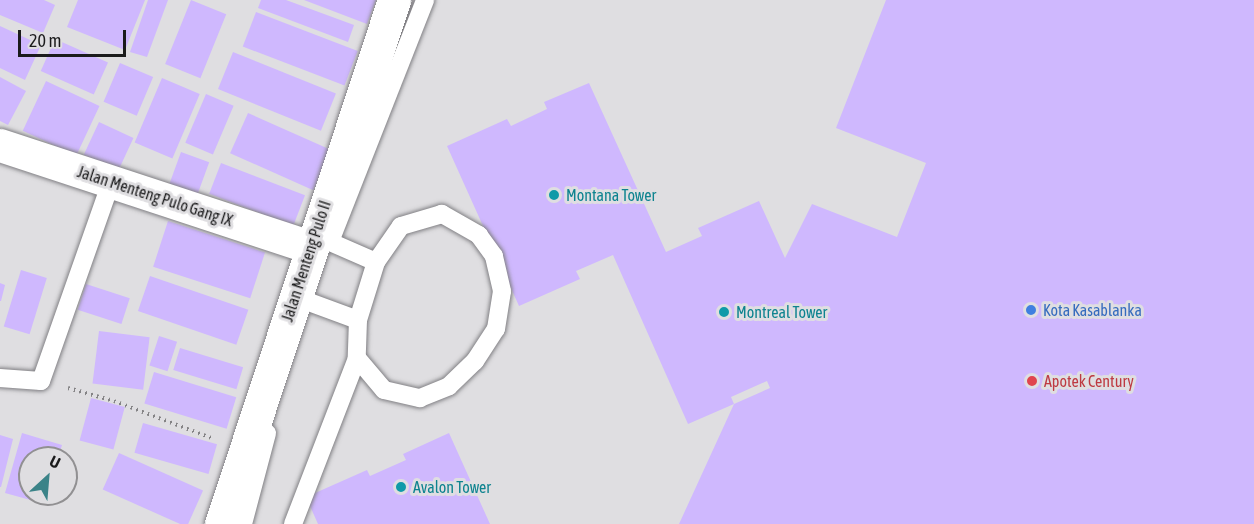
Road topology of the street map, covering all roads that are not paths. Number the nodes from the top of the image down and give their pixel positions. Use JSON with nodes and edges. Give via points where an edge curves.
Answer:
{"nodes":[{"id":1,"x":394,"y":0,"type":"edge"},
{"id":2,"x":425,"y":0,"type":"edge"},
{"id":3,"x":0,"y":145,"type":"edge"},
{"id":4,"x":111,"y":182,"type":"junction"},
{"id":5,"x":320,"y":244,"type":"junction"},
{"id":6,"x":376,"y":262,"type":"junction"},
{"id":7,"x":309,"y":302,"type":"junction"},
{"id":8,"x":358,"y":320,"type":"junction"},
{"id":9,"x":357,"y":358,"type":"junction"},
{"id":10,"x":0,"y":378,"type":"edge"},
{"id":11,"x":221,"y":524,"type":"edge"},
{"id":12,"x":243,"y":524,"type":"edge"},
{"id":13,"x":293,"y":524,"type":"edge"}],
"edges":[{"from":1,"to":5,"type":"street","name":"Jalan Menteng Pulo II"},
{"from":2,"to":5,"type":"lane"},
{"from":3,"to":4,"type":"street","name":"Jalan Menteng Pulo Gang IX"},
{"from":4,"to":5,"type":"street","name":"Jalan Menteng Pulo Gang IX"},
{"from":4,"to":10,"type":"lane","via":[[42,381]]},
{"from":5,"to":6,"type":"lane"},
{"from":5,"to":7,"type":"lane"},
{"from":5,"to":11,"type":"street","name":"Jalan Menteng Pulo II"},
{"from":6,"to":8,"type":"lane"},
{"from":6,"to":9,"type":"lane","via":[[401,226],[442,214],[479,235],[494,256],[502,291],[496,329],[475,361],[449,386],[420,398],[384,390]]},
{"from":7,"to":8,"type":"lane"},
{"from":7,"to":12,"type":"lane","via":[[277,394]]},
{"from":8,"to":9,"type":"lane"},
{"from":9,"to":13,"type":"lane"}]}
